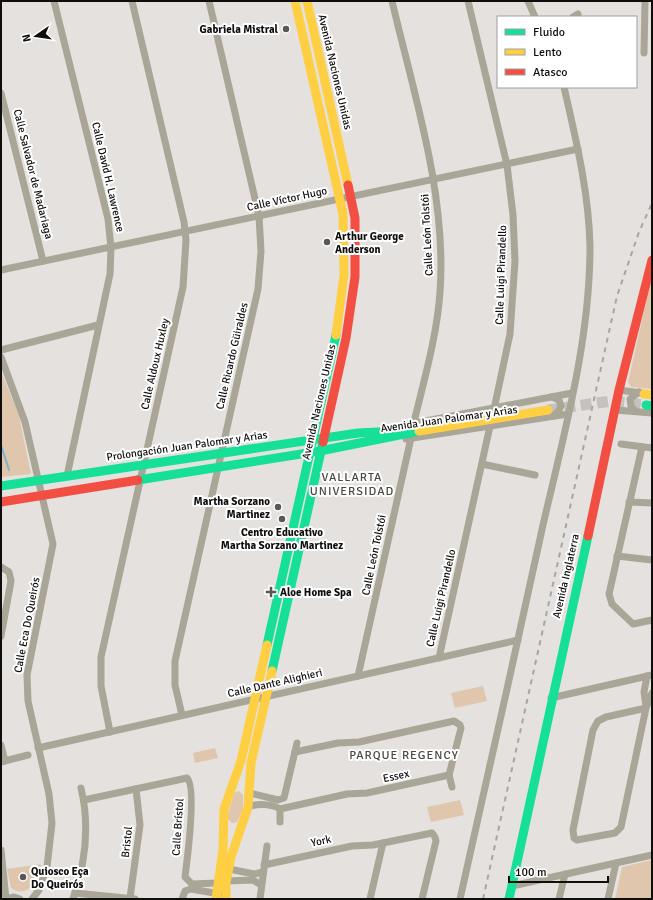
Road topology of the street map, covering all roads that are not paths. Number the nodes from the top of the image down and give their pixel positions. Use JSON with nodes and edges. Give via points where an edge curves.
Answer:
{"nodes":[{"id":1,"x":54,"y":1,"type":"edge"},
{"id":2,"x":132,"y":1,"type":"edge"},
{"id":3,"x":208,"y":1,"type":"edge"},
{"id":4,"x":295,"y":1,"type":"edge"},
{"id":5,"x":307,"y":1,"type":"edge"},
{"id":6,"x":392,"y":1,"type":"edge"},
{"id":7,"x":468,"y":1,"type":"edge"},
{"id":8,"x":528,"y":1,"type":"edge"},
{"id":9,"x":644,"y":1,"type":"edge"},
{"id":10,"x":535,"y":16,"type":"edge"},
{"id":11,"x":644,"y":53,"type":"dead end"},
{"id":12,"x":564,"y":88,"type":"edge"},
{"id":13,"x":1,"y":93,"type":"edge"},
{"id":14,"x":578,"y":149,"type":"junction"},
{"id":15,"x":507,"y":165,"type":"junction"},
{"id":16,"x":434,"y":180,"type":"junction"},
{"id":17,"x":352,"y":197,"type":"junction"},
{"id":18,"x":341,"y":199,"type":"junction"},
{"id":19,"x":259,"y":216,"type":"junction"},
{"id":20,"x":186,"y":231,"type":"junction"},
{"id":21,"x":111,"y":248,"type":"junction"},
{"id":22,"x":652,"y":260,"type":"edge"},
{"id":23,"x":43,"y":261,"type":"junction"},
{"id":24,"x":1,"y":270,"type":"edge"},
{"id":25,"x":98,"y":325,"type":"junction"},
{"id":26,"x":1,"y":350,"type":"edge"},
{"id":27,"x":1,"y":356,"type":"edge"},
{"id":28,"x":619,"y":390,"type":"junction"},
{"id":29,"x":572,"y":393,"type":"junction"},
{"id":30,"x":647,"y":394,"type":"edge"},
{"id":31,"x":550,"y":406,"type":"junction"},
{"id":32,"x":494,"y":409,"type":"junction"},
{"id":33,"x":615,"y":410,"type":"junction"},
{"id":34,"x":635,"y":411,"type":"junction"},
{"id":35,"x":652,"y":413,"type":"edge"},
{"id":36,"x":568,"y":414,"type":"junction"},
{"id":37,"x":414,"y":422,"type":"junction"},
{"id":38,"x":490,"y":426,"type":"junction"},
{"id":39,"x":376,"y":431,"type":"junction"},
{"id":40,"x":411,"y":438,"type":"junction"},
{"id":41,"x":323,"y":440,"type":"junction"},
{"id":42,"x":312,"y":441,"type":"junction"},
{"id":43,"x":370,"y":442,"type":"junction"},
{"id":44,"x":621,"y":444,"type":"dead end"},
{"id":45,"x":642,"y":446,"type":"junction"},
{"id":46,"x":652,"y":448,"type":"edge"},
{"id":47,"x":320,"y":451,"type":"junction"},
{"id":48,"x":222,"y":452,"type":"junction"},
{"id":49,"x":309,"y":453,"type":"junction"},
{"id":50,"x":144,"y":464,"type":"junction"},
{"id":51,"x":482,"y":464,"type":"junction"},
{"id":52,"x":218,"y":468,"type":"junction"},
{"id":53,"x":535,"y":475,"type":"dead end"},
{"id":54,"x":66,"y":476,"type":"junction"},
{"id":55,"x":39,"y":480,"type":"junction"},
{"id":56,"x":140,"y":480,"type":"junction"},
{"id":57,"x":1,"y":486,"type":"edge"},
{"id":58,"x":43,"y":496,"type":"junction"},
{"id":59,"x":1,"y":502,"type":"edge"},
{"id":60,"x":629,"y":502,"type":"junction"},
{"id":61,"x":652,"y":503,"type":"edge"},
{"id":62,"x":617,"y":556,"type":"junction"},
{"id":63,"x":652,"y":560,"type":"edge"},
{"id":64,"x":1,"y":566,"type":"edge"},
{"id":65,"x":652,"y":620,"type":"edge"},
{"id":66,"x":1,"y":636,"type":"edge"},
{"id":67,"x":518,"y":640,"type":"junction"},
{"id":68,"x":439,"y":658,"type":"junction"},
{"id":69,"x":358,"y":676,"type":"junction"},
{"id":70,"x":650,"y":676,"type":"edge"},
{"id":71,"x":652,"y":693,"type":"edge"},
{"id":72,"x":266,"y":697,"type":"junction"},
{"id":73,"x":551,"y":698,"type":"junction"},
{"id":74,"x":255,"y":699,"type":"junction"},
{"id":75,"x":646,"y":708,"type":"junction"},
{"id":76,"x":182,"y":716,"type":"junction"},
{"id":77,"x":110,"y":732,"type":"junction"},
{"id":78,"x":297,"y":743,"type":"dead end"},
{"id":79,"x":1,"y":745,"type":"edge"},
{"id":80,"x":38,"y":748,"type":"junction"},
{"id":81,"x":295,"y":752,"type":"junction"},
{"id":82,"x":28,"y":755,"type":"dead end"},
{"id":83,"x":3,"y":761,"type":"edge"},
{"id":84,"x":449,"y":775,"type":"junction"},
{"id":85,"x":232,"y":785,"type":"junction"},
{"id":86,"x":452,"y":787,"type":"dead end"},
{"id":87,"x":81,"y":788,"type":"dead end"},
{"id":88,"x":136,"y":789,"type":"junction"},
{"id":89,"x":250,"y":791,"type":"junction"},
{"id":90,"x":84,"y":800,"type":"junction"},
{"id":91,"x":248,"y":807,"type":"junction"},
{"id":92,"x":280,"y":809,"type":"junction"},
{"id":93,"x":224,"y":814,"type":"junction"},
{"id":94,"x":244,"y":821,"type":"junction"},
{"id":95,"x":280,"y":822,"type":"dead end"},
{"id":96,"x":383,"y":843,"type":"junction"},
{"id":97,"x":267,"y":846,"type":"dead end"},
{"id":98,"x":1,"y":851,"type":"edge"},
{"id":99,"x":652,"y":855,"type":"edge"},
{"id":100,"x":616,"y":863,"type":"junction"},
{"id":101,"x":263,"y":868,"type":"junction"},
{"id":102,"x":229,"y":869,"type":"junction"},
{"id":103,"x":565,"y":874,"type":"junction"},
{"id":104,"x":227,"y":881,"type":"junction"},
{"id":105,"x":217,"y":883,"type":"junction"},
{"id":106,"x":261,"y":885,"type":"junction"},
{"id":107,"x":512,"y":886,"type":"junction"},
{"id":108,"x":74,"y":896,"type":"edge"},
{"id":109,"x":221,"y":896,"type":"edge"},
{"id":110,"x":260,"y":896,"type":"edge"},
{"id":111,"x":183,"y":897,"type":"edge"},
{"id":112,"x":130,"y":898,"type":"edge"},
{"id":113,"x":6,"y":899,"type":"edge"},
{"id":114,"x":20,"y":899,"type":"edge"},
{"id":115,"x":32,"y":899,"type":"edge"},
{"id":116,"x":135,"y":899,"type":"edge"},
{"id":117,"x":267,"y":899,"type":"edge"},
{"id":118,"x":370,"y":899,"type":"edge"},
{"id":119,"x":422,"y":899,"type":"edge"},
{"id":120,"x":460,"y":899,"type":"edge"},
{"id":121,"x":509,"y":899,"type":"edge"},
{"id":122,"x":559,"y":899,"type":"edge"},
{"id":123,"x":608,"y":899,"type":"edge"}],
"edges":[{"from":1,"to":21,"type":"street","name":"Calle David H. Lawrence","via":[[108,219]]},
{"from":2,"to":20,"type":"street","name":"Calle Aldoux Huxley"},
{"from":3,"to":19,"type":"street","name":"Calle Ricardo Güiraldes"},
{"from":4,"to":18,"type":"street","name":"Avenida Naciones Unidas"},
{"from":5,"to":17,"type":"street","name":"Avenida Naciones Unidas"},
{"from":6,"to":16,"type":"street","name":"Calle León Tolstói"},
{"from":7,"to":15,"type":"street","name":"Calle Luigi Pirandello"},
{"from":8,"to":10,"type":"street"},
{"from":9,"to":11,"type":"street"},
{"from":12,"to":14,"type":"street"},
{"from":13,"to":23,"type":"street","name":"Calle Salvador de Madariaga"},
{"from":14,"to":15,"type":"street","name":"Calle Víctor Hugo"},
{"from":14,"to":29,"type":"street","via":[[587,194],[590,247],[586,309]]},
{"from":15,"to":16,"type":"street","name":"Calle Víctor Hugo"},
{"from":15,"to":32,"type":"street","name":"Calle Luigi Pirandello","via":[[514,215],[514,284],[510,334]]},
{"from":16,"to":17,"type":"street","name":"Calle Víctor Hugo"},
{"from":16,"to":37,"type":"street","name":"Calle León Tolstói","via":[[439,213],[440,293],[434,334]]},
{"from":17,"to":18,"type":"street","name":"Calle Víctor Hugo"},
{"from":17,"to":41,"type":"street","name":"Avenida Naciones Unidas","via":[[356,238],[354,295]]},
{"from":18,"to":19,"type":"street","name":"Calle Víctor Hugo"},
{"from":18,"to":42,"type":"street","name":"Avenida Naciones Unidas","via":[[345,226],[342,299]]},
{"from":19,"to":20,"type":"street","name":"Calle Víctor Hugo"},
{"from":19,"to":48,"type":"street","name":"Calle Ricardo Güiraldes","via":[[261,251],[258,289]]},
{"from":20,"to":21,"type":"street","name":"Calle Víctor Hugo"},
{"from":20,"to":50,"type":"street","name":"Calle Aldoux Huxley","via":[[183,287]]},
{"from":21,"to":23,"type":"street","name":"Calle Víctor Hugo"},
{"from":21,"to":25,"type":"street","name":"Calle David H. Lawrence","via":[[110,274]]},
{"from":22,"to":28,"type":"street","name":"Avenida Inglaterra","via":[[642,290]]},
{"from":23,"to":24,"type":"street","name":"Calle Víctor Hugo"},
{"from":25,"to":26,"type":"street"},
{"from":25,"to":54,"type":"street","name":"Calle David H. Lawrence"},
{"from":27,"to":55,"type":"street","name":"Calle Eca Do Queirós","via":[[24,416]]},
{"from":28,"to":30,"type":"street"},
{"from":28,"to":33,"type":"street","name":"Avenida Inglaterra"},
{"from":29,"to":31,"type":"street","name":"Avenida Juan Palomar y Arias"},
{"from":29,"to":36,"type":"street"},
{"from":30,"to":34,"type":"street","via":[[630,399]]},
{"from":31,"to":32,"type":"street","name":"Avenida Juan Palomar y Arias"},
{"from":31,"to":36,"type":"street","name":"Avenida Juan Palomar y Arias"},
{"from":31,"to":38,"type":"street","name":"Avenida Juan Palomar y Arias"},
{"from":31,"to":39,"type":"street","name":"Avenida Juan Palomar y Arias","via":[[398,431]]},
{"from":31,"to":43,"type":"street","name":"Avenida Juan Palomar y Arias"},
{"from":32,"to":37,"type":"street","name":"Avenida Juan Palomar y Arias"},
{"from":33,"to":34,"type":"street"},
{"from":33,"to":73,"type":"street","name":"Avenida Inglaterra"},
{"from":34,"to":35,"type":"street"},
{"from":36,"to":67,"type":"street"},
{"from":37,"to":39,"type":"street","name":"Avenida Juan Palomar y Arias"},
{"from":38,"to":40,"type":"street","name":"Avenida Juan Palomar y Arias"},
{"from":38,"to":51,"type":"street","name":"Calle Luigi Pirandello"},
{"from":39,"to":41,"type":"street","name":"Prolongación Juan Palomar y Arias"},
{"from":40,"to":43,"type":"street","name":"Avenida Juan Palomar y Arias"},
{"from":40,"to":69,"type":"street","name":"Calle León Tolstói"},
{"from":41,"to":42,"type":"street","name":"Prolongación Juan Palomar y Arias"},
{"from":41,"to":47,"type":"street","name":"Avenida Naciones Unidas"},
{"from":42,"to":48,"type":"street","name":"Prolongación Juan Palomar y Arias"},
{"from":42,"to":49,"type":"street","name":"Avenida Naciones Unidas"},
{"from":43,"to":47,"type":"street"},
{"from":44,"to":45,"type":"street"},
{"from":45,"to":46,"type":"street"},
{"from":45,"to":60,"type":"street"},
{"from":47,"to":49,"type":"street"},
{"from":47,"to":72,"type":"street","name":"Avenida Naciones Unidas"},
{"from":48,"to":50,"type":"street","name":"Prolongación Juan Palomar y Arias"},
{"from":48,"to":52,"type":"street","name":"Calle Ricardo Güiraldes"},
{"from":49,"to":52,"type":"street"},
{"from":49,"to":74,"type":"street","name":"Avenida Naciones Unidas"},
{"from":50,"to":54,"type":"street","name":"Prolongación Juan Palomar y Arias"},
{"from":50,"to":56,"type":"street","name":"Calle Aldoux Huxley"},
{"from":51,"to":53,"type":"street"},
{"from":51,"to":68,"type":"street","name":"Calle Luigi Pirandello"},
{"from":52,"to":56,"type":"street"},
{"from":52,"to":76,"type":"street","name":"Calle Ricardo Güiraldes","via":[[175,661],[174,680]]},
{"from":54,"to":55,"type":"street","name":"Prolongación Juan Palomar y Arias"},
{"from":55,"to":57,"type":"street","name":"Prolongación Juan Palomar y Arias"},
{"from":55,"to":58,"type":"street","name":"Calle Eca Do Queirós"},
{"from":56,"to":58,"type":"street"},
{"from":56,"to":77,"type":"street","name":"Calle Aldoux Huxley","via":[[101,657],[101,686]]},
{"from":58,"to":59,"type":"street"},
{"from":58,"to":80,"type":"street","name":"Calle Eca Do Queirós","via":[[53,549],[28,669],[27,689]]},
{"from":60,"to":61,"type":"street"},
{"from":60,"to":62,"type":"street"},
{"from":62,"to":63,"type":"street"},
{"from":62,"to":65,"type":"street","via":[[610,600],[633,624]]},
{"from":64,"to":66,"type":"street","via":[[9,572],[11,581]]},
{"from":67,"to":68,"type":"street","name":"Calle Dante Alighieri"},
{"from":67,"to":120,"type":"street"},
{"from":68,"to":69,"type":"street","name":"Calle Dante Alighieri"},
{"from":69,"to":72,"type":"street","name":"Calle Dante Alighieri"},
{"from":70,"to":73,"type":"street"},
{"from":70,"to":75,"type":"street","via":[[644,692]]},
{"from":71,"to":75,"type":"street"},
{"from":72,"to":74,"type":"street","name":"Calle Dante Alighieri"},
{"from":72,"to":89,"type":"street","name":"Avenida Naciones Unidas","via":[[251,763]]},
{"from":73,"to":107,"type":"street","name":"Avenida Inglaterra"},
{"from":74,"to":76,"type":"street","name":"Calle Dante Alighieri"},
{"from":74,"to":85,"type":"street","name":"Avenida Naciones Unidas","via":[[241,761]]},
{"from":75,"to":75,"type":"street","via":[[606,717],[598,721],[593,730],[573,830],[574,838],[577,840],[614,833],[621,828]]},
{"from":76,"to":77,"type":"street","name":"Calle Dante Alighieri"},
{"from":77,"to":80,"type":"street","name":"Calle Dante Alighieri"},
{"from":78,"to":81,"type":"street"},
{"from":79,"to":83,"type":"street"},
{"from":80,"to":115,"type":"street","name":"Calle Eca Do Queirós","via":[[50,802],[52,837],[45,875]]},
{"from":81,"to":84,"type":"street","via":[[338,743],[359,742],[452,721],[457,722],[461,728]]},
{"from":81,"to":89,"type":"street","via":[[283,799],[278,800]]},
{"from":82,"to":83,"type":"street"},
{"from":84,"to":86,"type":"street"},
{"from":84,"to":92,"type":"street","name":"Essex"},
{"from":85,"to":89,"type":"street","via":[[243,784]]},
{"from":85,"to":93,"type":"street","name":"Avenida Naciones Unidas"},
{"from":87,"to":90,"type":"street"},
{"from":88,"to":90,"type":"street"},
{"from":88,"to":105,"type":"street","name":"Calle Brístol","via":[[189,779],[192,798],[185,877],[192,884]]},
{"from":88,"to":112,"type":"street","name":"Bristol","via":[[140,825]]},
{"from":89,"to":91,"type":"street","name":"Avenida Naciones Unidas"},
{"from":90,"to":108,"type":"street","via":[[86,837],[83,865]]},
{"from":91,"to":92,"type":"street","name":"Essex","via":[[266,805]]},
{"from":91,"to":94,"type":"street","name":"Avenida Naciones Unidas"},
{"from":92,"to":95,"type":"street"},
{"from":93,"to":94,"type":"street","via":[[230,824]]},
{"from":93,"to":105,"type":"street","name":"Avenida Naciones Unidas","via":[[223,850]]},
{"from":94,"to":102,"type":"street","name":"Avenida Naciones Unidas"},
{"from":96,"to":101,"type":"street","name":"York","via":[[352,846]]},
{"from":96,"to":118,"type":"street"},
{"from":96,"to":119,"type":"street","name":"York","via":[[434,834],[436,841]]},
{"from":97,"to":101,"type":"street"},
{"from":98,"to":113,"type":"street"},
{"from":99,"to":100,"type":"street"},
{"from":100,"to":103,"type":"street"},
{"from":100,"to":123,"type":"street"},
{"from":101,"to":102,"type":"street","name":"York","via":[[254,874]]},
{"from":101,"to":106,"type":"street"},
{"from":102,"to":104,"type":"street","name":"Avenida Naciones Unidas"},
{"from":103,"to":107,"type":"street"},
{"from":103,"to":122,"type":"street"},
{"from":104,"to":106,"type":"street","via":[[253,880]]},
{"from":104,"to":109,"type":"street","name":"Avenida Naciones Unidas"},
{"from":105,"to":109,"type":"street","name":"Avenida Naciones Unidas"},
{"from":106,"to":110,"type":"street"},
{"from":107,"to":121,"type":"street","name":"Avenida Inglaterra"},
{"from":108,"to":112,"type":"street"},
{"from":109,"to":111,"type":"street","via":[[191,889],[185,891]]},
{"from":110,"to":117,"type":"street"},
{"from":112,"to":116,"type":"street"},
{"from":113,"to":114,"type":"street"}]}
